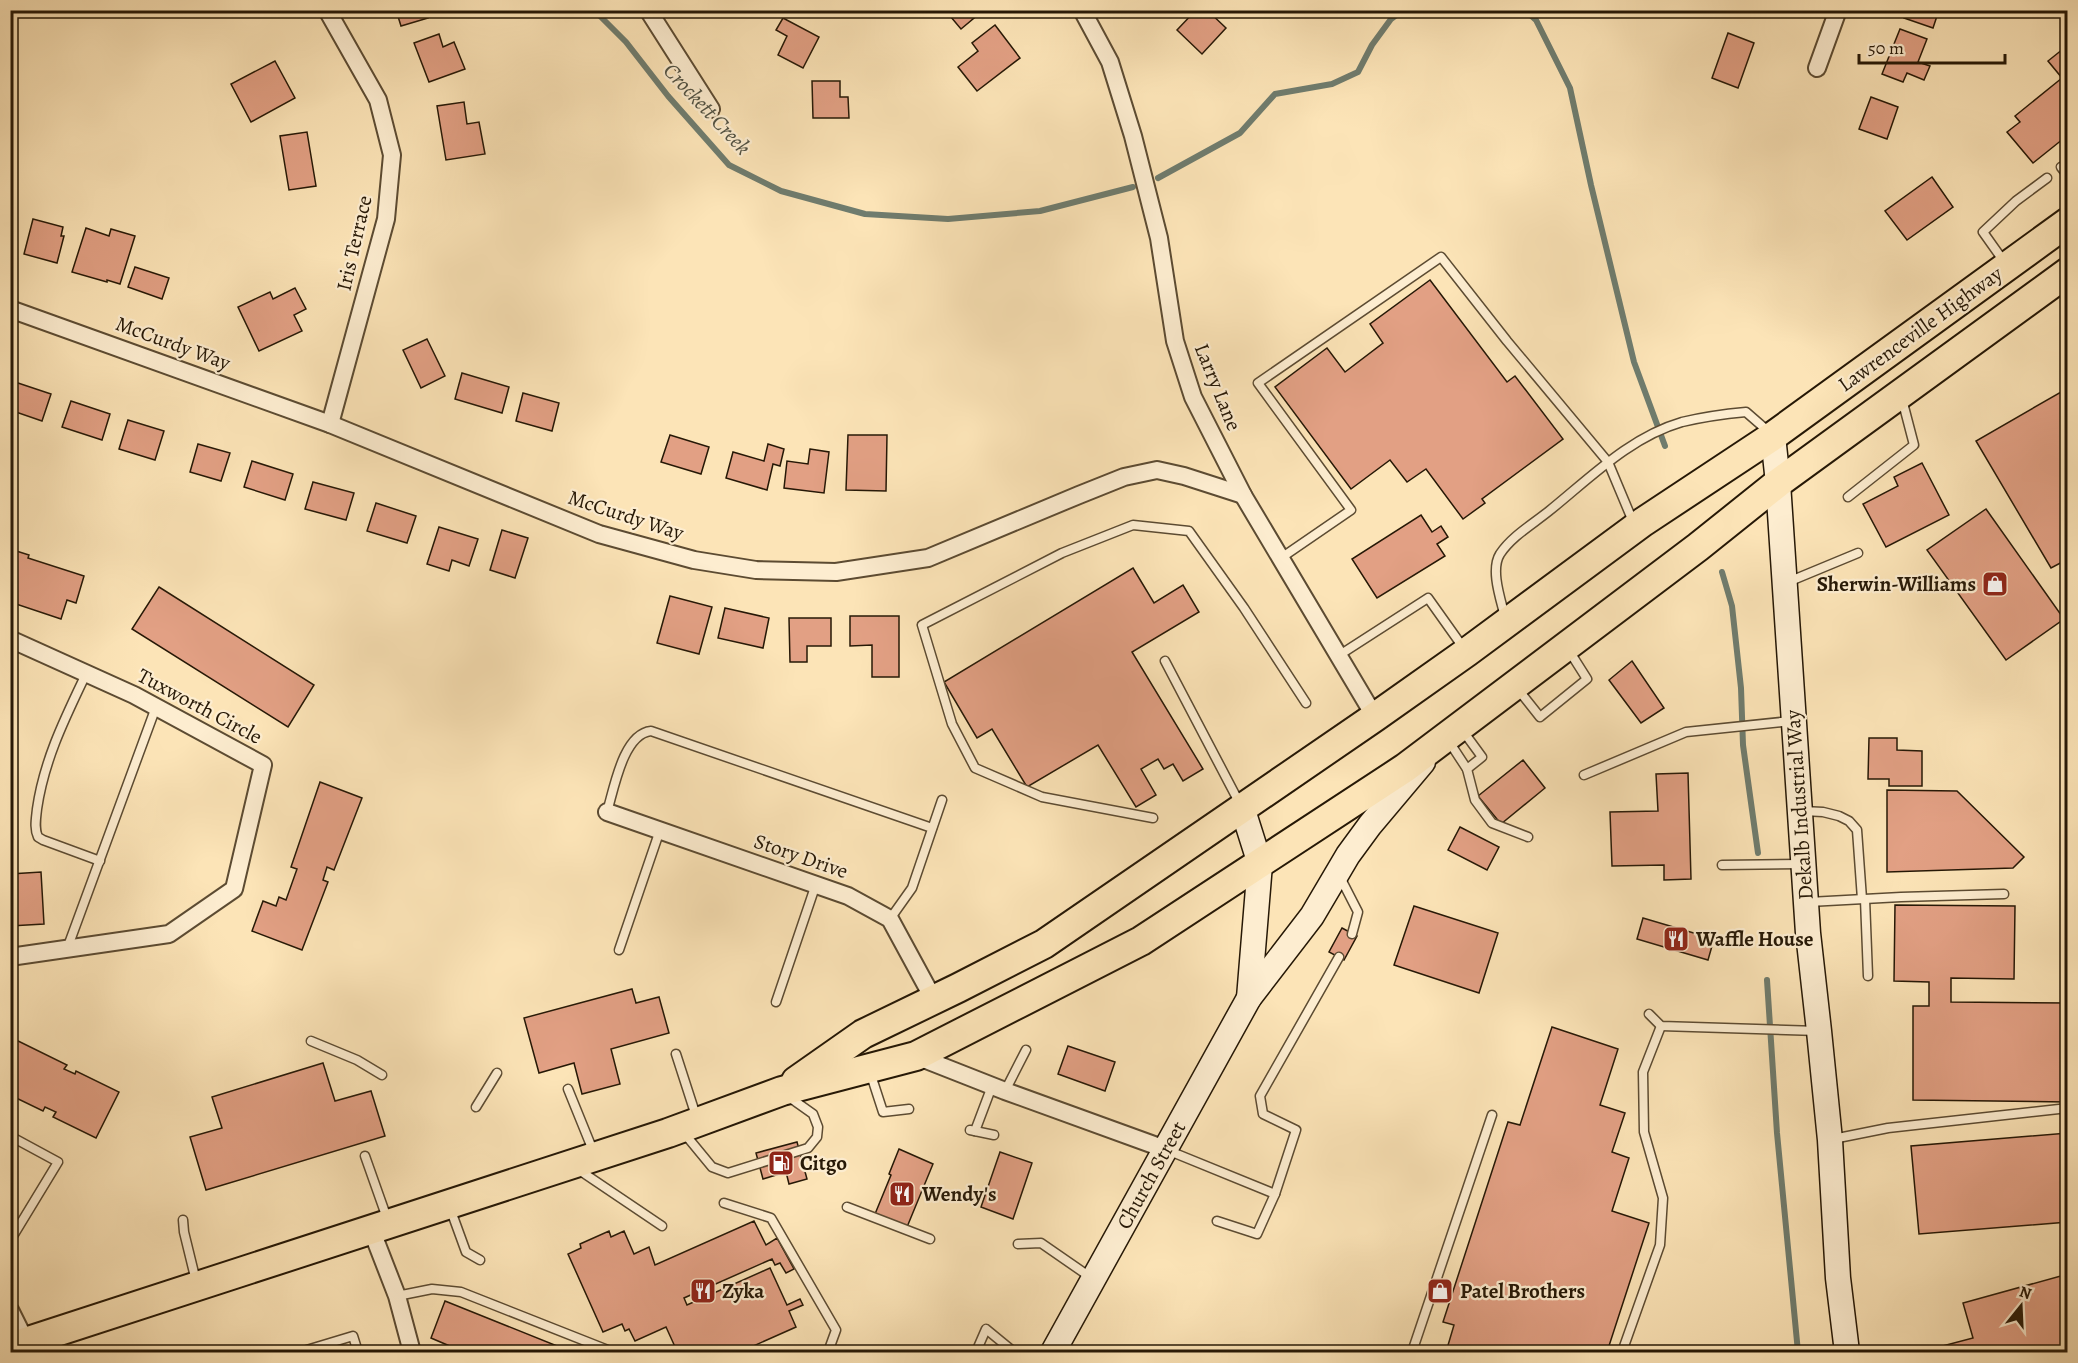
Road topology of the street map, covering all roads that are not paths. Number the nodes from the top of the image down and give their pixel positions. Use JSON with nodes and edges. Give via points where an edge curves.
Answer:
{"nodes":[{"id":1,"x":327,"y":10,"type":"edge"},
{"id":2,"x":648,"y":10,"type":"edge"},
{"id":3,"x":1082,"y":10,"type":"edge"},
{"id":4,"x":1839,"y":10,"type":"edge"},
{"id":5,"x":1816,"y":68,"type":"dead end"},
{"id":6,"x":711,"y":109,"type":"dead end"},
{"id":7,"x":2061,"y":167,"type":"dead end"},
{"id":8,"x":2067,"y":176,"type":"edge"},
{"id":9,"x":2047,"y":178,"type":"dead end"},
{"id":10,"x":2067,"y":222,"type":"edge"},
{"id":11,"x":2007,"y":266,"type":"junction"},
{"id":12,"x":2067,"y":272,"type":"edge"},
{"id":13,"x":10,"y":309,"type":"edge"},
{"id":14,"x":1901,"y":394,"type":"junction"},
{"id":15,"x":330,"y":424,"type":"junction"},
{"id":16,"x":1773,"y":436,"type":"junction"},
{"id":17,"x":1608,"y":462,"type":"junction"},
{"id":18,"x":1778,"y":483,"type":"junction"},
{"id":19,"x":1244,"y":495,"type":"junction"},
{"id":20,"x":1848,"y":497,"type":"dead end"},
{"id":21,"x":1635,"y":528,"type":"junction"},
{"id":22,"x":1858,"y":553,"type":"dead end"},
{"id":23,"x":1281,"y":558,"type":"junction"},
{"id":24,"x":1784,"y":584,"type":"junction"},
{"id":25,"x":1507,"y":623,"type":"junction"},
{"id":26,"x":10,"y":639,"type":"edge"},
{"id":27,"x":1566,"y":647,"type":"junction"},
{"id":28,"x":1467,"y":652,"type":"junction"},
{"id":29,"x":1338,"y":656,"type":"junction"},
{"id":30,"x":1165,"y":661,"type":"dead end"},
{"id":31,"x":86,"y":674,"type":"junction"},
{"id":32,"x":1515,"y":685,"type":"junction"},
{"id":33,"x":1306,"y":703,"type":"dead end"},
{"id":34,"x":156,"y":707,"type":"junction"},
{"id":35,"x":1375,"y":717,"type":"junction"},
{"id":36,"x":1793,"y":721,"type":"junction"},
{"id":37,"x":1449,"y":735,"type":"junction"},
{"id":38,"x":1467,"y":769,"type":"junction"},
{"id":39,"x":1584,"y":775,"type":"dead end"},
{"id":40,"x":942,"y":800,"type":"dead end"},
{"id":41,"x":1242,"y":807,"type":"junction"},
{"id":42,"x":1800,"y":811,"type":"junction"},
{"id":43,"x":607,"y":812,"type":"joint"},
{"id":44,"x":1154,"y":818,"type":"dead end"},
{"id":45,"x":932,"y":828,"type":"junction"},
{"id":46,"x":660,"y":831,"type":"junction"},
{"id":47,"x":1528,"y":837,"type":"dead end"},
{"id":48,"x":100,"y":861,"type":"junction"},
{"id":49,"x":1260,"y":864,"type":"junction"},
{"id":50,"x":1803,"y":864,"type":"junction"},
{"id":51,"x":1722,"y":865,"type":"dead end"},
{"id":52,"x":1338,"y":872,"type":"junction"},
{"id":53,"x":816,"y":884,"type":"junction"},
{"id":54,"x":2004,"y":894,"type":"dead end"},
{"id":55,"x":1863,"y":899,"type":"junction"},
{"id":56,"x":1806,"y":902,"type":"junction"},
{"id":57,"x":890,"y":919,"type":"junction"},
{"id":58,"x":1352,"y":934,"type":"dead end"},
{"id":59,"x":67,"y":949,"type":"junction"},
{"id":60,"x":619,"y":950,"type":"dead end"},
{"id":61,"x":10,"y":957,"type":"edge"},
{"id":62,"x":1339,"y":957,"type":"dead end"},
{"id":63,"x":1868,"y":976,"type":"dead end"},
{"id":64,"x":1249,"y":998,"type":"junction"},
{"id":65,"x":934,"y":1000,"type":"junction"},
{"id":66,"x":776,"y":1002,"type":"dead end"},
{"id":67,"x":1649,"y":1014,"type":"dead end"},
{"id":68,"x":1660,"y":1026,"type":"junction"},
{"id":69,"x":1819,"y":1031,"type":"junction"},
{"id":70,"x":311,"y":1041,"type":"dead end"},
{"id":71,"x":1026,"y":1050,"type":"dead end"},
{"id":72,"x":676,"y":1053,"type":"dead end"},
{"id":73,"x":916,"y":1056,"type":"junction"},
{"id":74,"x":868,"y":1069,"type":"junction"},
{"id":75,"x":496,"y":1073,"type":"dead end"},
{"id":76,"x":382,"y":1075,"type":"dead end"},
{"id":77,"x":998,"y":1088,"type":"junction"},
{"id":78,"x":568,"y":1089,"type":"dead end"},
{"id":79,"x":782,"y":1091,"type":"junction"},
{"id":80,"x":476,"y":1107,"type":"dead end"},
{"id":81,"x":2067,"y":1108,"type":"edge"},
{"id":82,"x":909,"y":1109,"type":"dead end"},
{"id":83,"x":1492,"y":1115,"type":"dead end"},
{"id":84,"x":689,"y":1125,"type":"junction"},
{"id":85,"x":994,"y":1135,"type":"dead end"},
{"id":86,"x":10,"y":1136,"type":"edge"},
{"id":87,"x":1830,"y":1140,"type":"junction"},
{"id":88,"x":1165,"y":1149,"type":"junction"},
{"id":89,"x":365,"y":1156,"type":"dead end"},
{"id":90,"x":583,"y":1160,"type":"junction"},
{"id":91,"x":1275,"y":1194,"type":"junction"},
{"id":92,"x":724,"y":1203,"type":"dead end"},
{"id":93,"x":449,"y":1204,"type":"junction"},
{"id":94,"x":847,"y":1207,"type":"dead end"},
{"id":95,"x":183,"y":1220,"type":"dead end"},
{"id":96,"x":1217,"y":1221,"type":"dead end"},
{"id":97,"x":662,"y":1226,"type":"dead end"},
{"id":98,"x":380,"y":1227,"type":"junction"},
{"id":99,"x":930,"y":1239,"type":"dead end"},
{"id":100,"x":10,"y":1241,"type":"edge"},
{"id":101,"x":1018,"y":1245,"type":"dead end"},
{"id":102,"x":480,"y":1260,"type":"dead end"},
{"id":103,"x":1094,"y":1279,"type":"junction"},
{"id":104,"x":197,"y":1286,"type":"junction"},
{"id":105,"x":397,"y":1296,"type":"junction"},
{"id":106,"x":10,"y":1310,"type":"edge"},
{"id":107,"x":18,"y":1344,"type":"edge"},
{"id":108,"x":300,"y":1353,"type":"edge"},
{"id":109,"x":358,"y":1353,"type":"edge"},
{"id":110,"x":412,"y":1353,"type":"edge"},
{"id":111,"x":613,"y":1353,"type":"edge"},
{"id":112,"x":828,"y":1353,"type":"edge"},
{"id":113,"x":976,"y":1353,"type":"edge"},
{"id":114,"x":1014,"y":1353,"type":"edge"},
{"id":115,"x":1053,"y":1353,"type":"edge"},
{"id":116,"x":1412,"y":1353,"type":"edge"},
{"id":117,"x":1622,"y":1353,"type":"edge"},
{"id":118,"x":1847,"y":1353,"type":"edge"}],
"edges":[{"from":1,"to":15,"type":"street","name":"Iris Terrace","via":[[378,100],[392,154],[386,219]]},
{"from":2,"to":6,"type":"street"},
{"from":3,"to":19,"type":"street","name":"Larry Lane","via":[[1110,62],[1133,136],[1159,238],[1175,341],[1193,397]]},
{"from":4,"to":5,"type":"street"},
{"from":7,"to":8,"type":"lane"},
{"from":9,"to":11,"type":"lane","via":[[1983,232]]},
{"from":10,"to":11,"type":"highway","name":"Lawrenceville Highway"},
{"from":11,"to":16,"type":"highway","name":"Lawrenceville Highway"},
{"from":12,"to":14,"type":"highway","name":"Lawrenceville Highway"},
{"from":13,"to":15,"type":"street","name":"McCurdy Way"},
{"from":14,"to":18,"type":"highway","name":"Lawrenceville Highway"},
{"from":14,"to":20,"type":"lane","via":[[1914,445]]},
{"from":15,"to":19,"type":"street","name":"McCurdy Way","via":[[600,534],[694,560],[756,570],[836,572],[928,558],[1124,477],[1157,470]]},
{"from":16,"to":17,"type":"lane","via":[[1746,412],[1717,415],[1680,423],[1642,440]]},
{"from":16,"to":18,"type":"main road","name":"Dekalb Industrial Way"},
{"from":16,"to":21,"type":"highway","name":"Lawrenceville Highway"},
{"from":17,"to":21,"type":"lane"},
{"from":17,"to":23,"type":"lane","via":[[1441,256],[1258,383],[1352,510]]},
{"from":17,"to":25,"type":"lane","via":[[1520,533],[1499,555],[1496,579]]},
{"from":18,"to":24,"type":"main road","name":"Dekalb Industrial Way"},
{"from":18,"to":27,"type":"highway","name":"Lawrenceville Highway"},
{"from":19,"to":23,"type":"street","name":"Larry Lane"},
{"from":21,"to":25,"type":"highway","name":"Lawrenceville Highway"},
{"from":22,"to":24,"type":"lane"},
{"from":23,"to":29,"type":"street","name":"Larry Lane"},
{"from":24,"to":36,"type":"main road","name":"Dekalb Industrial Way"},
{"from":25,"to":28,"type":"highway","name":"Lawrenceville Highway"},
{"from":26,"to":31,"type":"street","name":"Tuxworth Circle"},
{"from":27,"to":32,"type":"highway","name":"Lawrenceville Highway"},
{"from":27,"to":32,"type":"lane","via":[[1587,679],[1540,717]]},
{"from":28,"to":29,"type":"lane","via":[[1428,598]]},
{"from":28,"to":35,"type":"highway","name":"Lawrenceville Highway"},
{"from":29,"to":35,"type":"street","name":"Larry Lane"},
{"from":30,"to":41,"type":"lane"},
{"from":31,"to":34,"type":"street","name":"Tuxworth Circle"},
{"from":31,"to":48,"type":"lane","via":[[48,759],[35,828],[43,840]]},
{"from":32,"to":37,"type":"highway","name":"Lawrenceville Highway"},
{"from":33,"to":44,"type":"lane","via":[[1189,531],[1133,525],[1062,553],[922,625],[952,724],[975,768],[1042,797]]},
{"from":34,"to":48,"type":"lane"},
{"from":34,"to":59,"type":"street","name":"Tuxworth Circle","via":[[263,765],[234,889],[169,934]]},
{"from":35,"to":41,"type":"highway","name":"Lawrenceville Highway"},
{"from":36,"to":39,"type":"lane","via":[[1686,732]]},
{"from":36,"to":42,"type":"main road","name":"Dekalb Industrial Way"},
{"from":37,"to":38,"type":"lane"},
{"from":37,"to":38,"type":"lane","via":[[1482,757]]},
{"from":37,"to":49,"type":"highway","name":"Lawrenceville Highway"},
{"from":37,"to":52,"type":"main road","name":"Church Street","via":[[1370,825]]},
{"from":38,"to":47,"type":"lane","via":[[1475,800],[1492,822]]},
{"from":40,"to":45,"type":"lane"},
{"from":41,"to":49,"type":"main road","name":"Church Street"},
{"from":41,"to":65,"type":"highway","name":"Lawrenceville Highway","via":[[1044,944]]},
{"from":42,"to":50,"type":"main road","name":"Dekalb Industrial Way"},
{"from":42,"to":55,"type":"lane","via":[[1839,816],[1857,830]]},
{"from":43,"to":45,"type":"lane","via":[[627,750],[636,737],[651,731]]},
{"from":43,"to":46,"type":"street","name":"Story Drive"},
{"from":45,"to":57,"type":"lane","via":[[912,888]]},
{"from":46,"to":53,"type":"street","name":"Story Drive"},
{"from":46,"to":60,"type":"lane"},
{"from":48,"to":59,"type":"lane"},
{"from":49,"to":64,"type":"main road","name":"Church Street"},
{"from":49,"to":73,"type":"highway","name":"Lawrenceville Highway","via":[[1141,941]]},
{"from":50,"to":51,"type":"lane"},
{"from":50,"to":56,"type":"main road","name":"Dekalb Industrial Way"},
{"from":52,"to":58,"type":"lane","via":[[1358,912]]},
{"from":52,"to":64,"type":"main road","name":"Church Street","via":[[1312,916]]},
{"from":53,"to":57,"type":"street","name":"Story Drive"},
{"from":53,"to":66,"type":"lane"},
{"from":54,"to":55,"type":"lane"},
{"from":55,"to":56,"type":"lane"},
{"from":55,"to":63,"type":"lane"},
{"from":56,"to":69,"type":"main road","name":"Dekalb Industrial Way"},
{"from":57,"to":65,"type":"street"},
{"from":59,"to":61,"type":"street","name":"Tuxworth Circle"},
{"from":62,"to":91,"type":"lane","via":[[1260,1096],[1263,1114],[1296,1130]]},
{"from":64,"to":88,"type":"main road","name":"Church Street"},
{"from":65,"to":79,"type":"highway","name":"Lawrenceville Highway","via":[[863,1034]]},
{"from":67,"to":68,"type":"lane"},
{"from":68,"to":69,"type":"lane"},
{"from":68,"to":117,"type":"lane","via":[[1643,1072],[1644,1132],[1663,1198],[1660,1245]]},
{"from":69,"to":87,"type":"main road","name":"Dekalb Industrial Way"},
{"from":70,"to":76,"type":"lane"},
{"from":71,"to":77,"type":"lane"},
{"from":72,"to":84,"type":"lane"},
{"from":73,"to":74,"type":"highway","name":"Lawrenceville Highway"},
{"from":73,"to":77,"type":"street"},
{"from":74,"to":79,"type":"highway","name":"Lawrenceville Highway"},
{"from":74,"to":82,"type":"lane","via":[[883,1112]]},
{"from":75,"to":80,"type":"lane"},
{"from":77,"to":85,"type":"lane","via":[[973,1131]]},
{"from":77,"to":88,"type":"street"},
{"from":78,"to":90,"type":"lane"},
{"from":79,"to":84,"type":"highway"},
{"from":79,"to":84,"type":"lane","via":[[813,1114],[817,1137],[808,1148],[728,1173],[712,1167]]},
{"from":81,"to":87,"type":"lane","via":[[1888,1128]]},
{"from":83,"to":116,"type":"lane"},
{"from":84,"to":90,"type":"highway"},
{"from":86,"to":100,"type":"lane","via":[[58,1162]]},
{"from":87,"to":118,"type":"main road","name":"Dekalb Industrial Way","via":[[1838,1278]]},
{"from":88,"to":91,"type":"lane"},
{"from":88,"to":103,"type":"main road","name":"Church Street"},
{"from":89,"to":98,"type":"lane"},
{"from":90,"to":93,"type":"highway"},
{"from":90,"to":97,"type":"lane"},
{"from":91,"to":96,"type":"lane","via":[[1257,1234]]},
{"from":92,"to":112,"type":"lane","via":[[771,1218],[836,1330]]},
{"from":93,"to":98,"type":"highway"},
{"from":93,"to":102,"type":"lane","via":[[466,1252]]},
{"from":94,"to":99,"type":"lane"},
{"from":95,"to":104,"type":"lane"},
{"from":98,"to":104,"type":"highway"},
{"from":98,"to":105,"type":"street"},
{"from":101,"to":103,"type":"lane","via":[[1041,1243]]},
{"from":103,"to":115,"type":"main road","name":"Church Street"},
{"from":104,"to":107,"type":"highway"},
{"from":105,"to":110,"type":"street"},
{"from":105,"to":111,"type":"lane","via":[[432,1289],[461,1292]]},
{"from":106,"to":107,"type":"street"},
{"from":108,"to":109,"type":"lane","via":[[353,1336]]},
{"from":113,"to":114,"type":"lane","via":[[986,1329]]}]}
